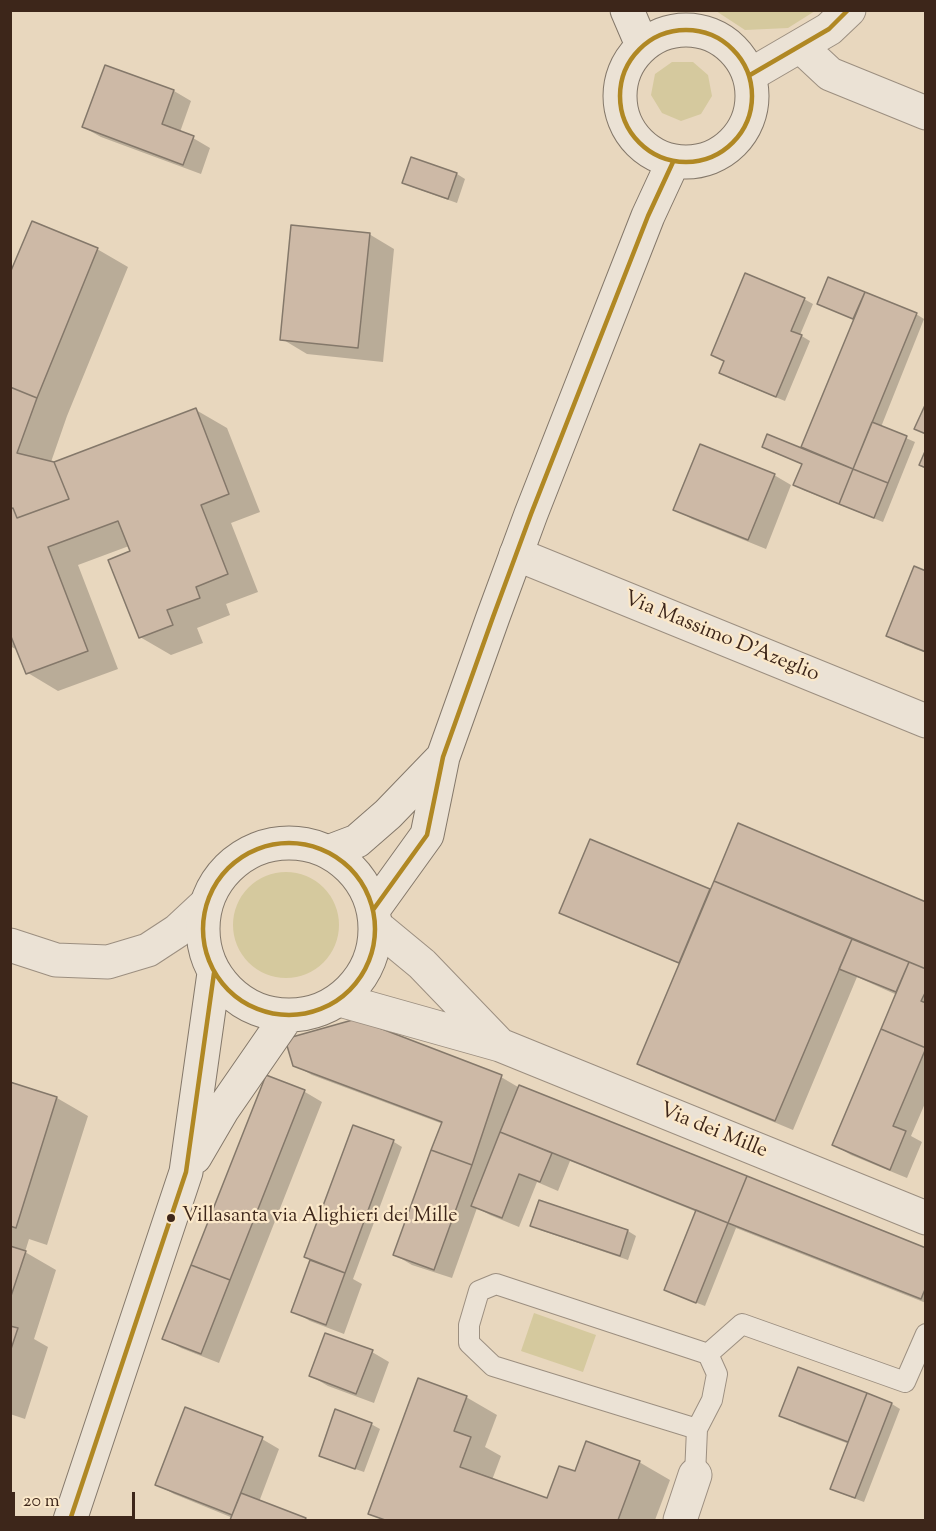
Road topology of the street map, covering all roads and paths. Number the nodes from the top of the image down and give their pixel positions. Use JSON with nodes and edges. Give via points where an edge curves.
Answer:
{"nodes":[{"id":1,"x":627,"y":10,"type":"edge"},
{"id":2,"x":849,"y":10,"type":"edge"},
{"id":3,"x":642,"y":45,"type":"junction"},
{"id":4,"x":800,"y":46,"type":"junction"},
{"id":5,"x":750,"y":75,"type":"junction"},
{"id":6,"x":926,"y":113,"type":"edge"},
{"id":7,"x":673,"y":162,"type":"junction"},
{"id":8,"x":516,"y":554,"type":"junction"},
{"id":9,"x":926,"y":721,"type":"edge"},
{"id":10,"x":443,"y":757,"type":"junction"},
{"id":11,"x":328,"y":852,"type":"junction"},
{"id":12,"x":206,"y":904,"type":"junction"},
{"id":13,"x":375,"y":918,"type":"junction"},
{"id":14,"x":10,"y":945,"type":"edge"},
{"id":15,"x":214,"y":973,"type":"junction"},
{"id":16,"x":340,"y":1000,"type":"junction"},
{"id":17,"x":288,"y":1015,"type":"junction"},
{"id":18,"x":500,"y":1045,"type":"junction"},
{"id":19,"x":186,"y":1172,"type":"junction"},
{"id":20,"x":926,"y":1218,"type":"edge"},
{"id":21,"x":926,"y":1334,"type":"edge"},
{"id":22,"x":708,"y":1354,"type":"junction"},
{"id":23,"x":697,"y":1429,"type":"junction"},
{"id":24,"x":695,"y":1475,"type":"joint"},
{"id":25,"x":70,"y":1521,"type":"edge"},
{"id":26,"x":680,"y":1521,"type":"edge"}],
"edges":[{"from":1,"to":3,"type":"street"},
{"from":2,"to":4,"type":"street","via":[[829,29]]},
{"from":3,"to":5,"type":"street","via":[[679,30],[707,33],[739,55]]},
{"from":3,"to":7,"type":"street","via":[[627,64],[621,82],[621,111],[641,146]]},
{"from":4,"to":5,"type":"street"},
{"from":4,"to":6,"type":"street","via":[[830,74]]},
{"from":5,"to":7,"type":"street","via":[[750,115],[732,144],[710,159]]},
{"from":7,"to":8,"type":"street","via":[[648,216]]},
{"from":8,"to":9,"type":"street","name":"Via Massimo D'Azeglio"},
{"from":8,"to":10,"type":"street"},
{"from":10,"to":11,"type":"street","via":[[357,842]]},
{"from":10,"to":13,"type":"street","via":[[427,835]]},
{"from":11,"to":12,"type":"street","via":[[299,843],[269,845],[241,857],[219,878]]},
{"from":11,"to":13,"type":"street","via":[[349,866],[364,886]]},
{"from":12,"to":14,"type":"street","via":[[177,931],[148,950],[108,962],[56,960]]},
{"from":12,"to":15,"type":"street","via":[[202,927],[205,951]]},
{"from":13,"to":16,"type":"street","via":[[374,947],[367,967]]},
{"from":13,"to":18,"type":"street","name":"Via dei Mille"},
{"from":15,"to":17,"type":"street","via":[[245,1004],[266,1013]]},
{"from":15,"to":19,"type":"street"},
{"from":16,"to":17,"type":"street","via":[[315,1011]]},
{"from":16,"to":18,"type":"street","name":"Via dei Mille"},
{"from":17,"to":19,"type":"street","via":[[223,1108]]},
{"from":18,"to":20,"type":"street","name":"Via dei Mille"},
{"from":19,"to":25,"type":"street"},
{"from":21,"to":22,"type":"lane","via":[[905,1382],[742,1324]]},
{"from":22,"to":23,"type":"lane","via":[[717,1374],[712,1400]]},
{"from":22,"to":23,"type":"lane","via":[[496,1284],[479,1291],[469,1325],[469,1343],[493,1366]]},
{"from":23,"to":24,"type":"lane"},
{"from":24,"to":26,"type":"street"}]}
